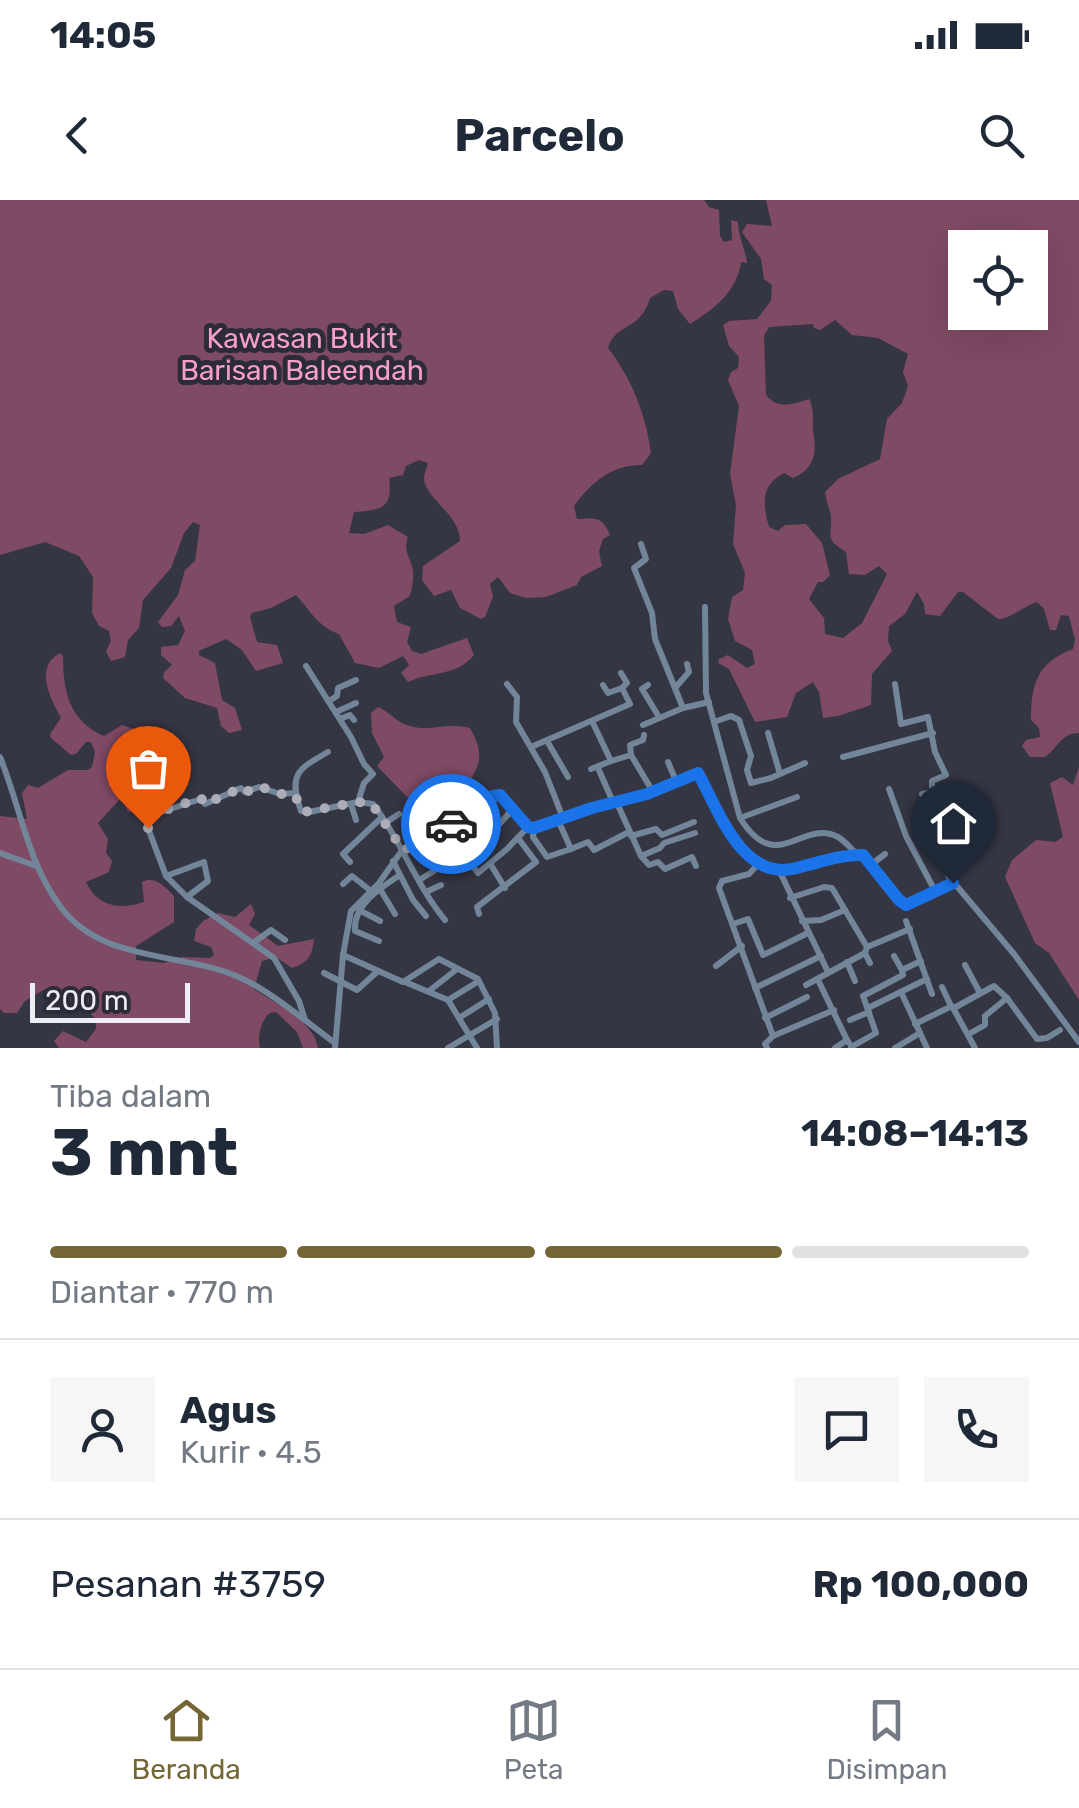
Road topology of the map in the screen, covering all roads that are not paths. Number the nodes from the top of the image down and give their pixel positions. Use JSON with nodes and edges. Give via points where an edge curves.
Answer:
{"nodes":[{"id":1,"x":641,"y":544,"type":"dead end"},
{"id":2,"x":705,"y":607,"type":"dead end"},
{"id":3,"x":688,"y":664,"type":"dead end"},
{"id":4,"x":306,"y":666,"type":"dead end"},
{"id":5,"x":621,"y":673,"type":"dead end"},
{"id":6,"x":356,"y":680,"type":"dead end"},
{"id":7,"x":507,"y":684,"type":"dead end"},
{"id":8,"x":895,"y":684,"type":"dead end"},
{"id":9,"x":603,"y":685,"type":"dead end"},
{"id":10,"x":648,"y":685,"type":"dead end"},
{"id":11,"x":622,"y":688,"type":"junction"},
{"id":12,"x":675,"y":688,"type":"junction"},
{"id":13,"x":648,"y":697,"type":"junction"},
{"id":14,"x":329,"y":701,"type":"junction"},
{"id":15,"x":709,"y":702,"type":"junction"},
{"id":16,"x":356,"y":703,"type":"dead end"},
{"id":17,"x":630,"y":704,"type":"junction"},
{"id":18,"x":600,"y":706,"type":"dead end"},
{"id":19,"x":684,"y":708,"type":"junction"},
{"id":20,"x":604,"y":715,"type":"junction"},
{"id":21,"x":338,"y":716,"type":"junction"},
{"id":22,"x":659,"y":717,"type":"junction"},
{"id":23,"x":354,"y":720,"type":"dead end"},
{"id":24,"x":592,"y":721,"type":"junction"},
{"id":25,"x":714,"y":722,"type":"junction"},
{"id":26,"x":643,"y":725,"type":"dead end"},
{"id":27,"x":933,"y":733,"type":"junction"},
{"id":28,"x":768,"y":734,"type":"dead end"},
{"id":29,"x":644,"y":735,"type":"dead end"},
{"id":30,"x":547,"y":741,"type":"junction"},
{"id":31,"x":531,"y":747,"type":"junction"},
{"id":32,"x":328,"y":752,"type":"dead end"},
{"id":33,"x":157,"y":754,"type":"dead end"},
{"id":34,"x":631,"y":756,"type":"junction"},
{"id":35,"x":842,"y":756,"type":"dead end"},
{"id":36,"x":0,"y":757,"type":"edge"},
{"id":37,"x":611,"y":762,"type":"junction"},
{"id":38,"x":668,"y":762,"type":"dead end"},
{"id":39,"x":805,"y":762,"type":"dead end"},
{"id":40,"x":780,"y":774,"type":"junction"},
{"id":41,"x":568,"y":776,"type":"dead end"},
{"id":42,"x":676,"y":781,"type":"junction"},
{"id":43,"x":889,"y":789,"type":"dead end"},
{"id":44,"x":653,"y":792,"type":"junction"},
{"id":45,"x":294,"y":794,"type":"junction"},
{"id":46,"x":797,"y":797,"type":"dead end"},
{"id":47,"x":614,"y":801,"type":"junction"},
{"id":48,"x":354,"y":803,"type":"junction"},
{"id":49,"x":513,"y":809,"type":"junction"},
{"id":50,"x":398,"y":814,"type":"dead end"},
{"id":51,"x":145,"y":817,"type":"junction"},
{"id":52,"x":740,"y":818,"type":"junction"},
{"id":53,"x":560,"y":819,"type":"junction"},
{"id":54,"x":356,"y":820,"type":"dead end"},
{"id":55,"x":384,"y":820,"type":"junction"},
{"id":56,"x":694,"y":822,"type":"dead end"},
{"id":57,"x":445,"y":828,"type":"junction"},
{"id":58,"x":530,"y":828,"type":"junction"},
{"id":59,"x":494,"y":830,"type":"dead end"},
{"id":60,"x":696,"y":833,"type":"dead end"},
{"id":61,"x":630,"y":834,"type":"junction"},
{"id":62,"x":775,"y":836,"type":"dead end"},
{"id":63,"x":518,"y":838,"type":"junction"},
{"id":64,"x":776,"y":846,"type":"junction"},
{"id":65,"x":571,"y":849,"type":"junction"},
{"id":66,"x":403,"y":850,"type":"junction"},
{"id":67,"x":743,"y":850,"type":"junction"},
{"id":68,"x":0,"y":853,"type":"edge"},
{"id":69,"x":856,"y":854,"type":"junction"},
{"id":70,"x":886,"y":854,"type":"dead end"},
{"id":71,"x":734,"y":855,"type":"dead end"},
{"id":72,"x":547,"y":856,"type":"junction"},
{"id":73,"x":641,"y":856,"type":"junction"},
{"id":74,"x":392,"y":861,"type":"junction"},
{"id":75,"x":350,"y":862,"type":"dead end"},
{"id":76,"x":536,"y":862,"type":"junction"},
{"id":77,"x":760,"y":862,"type":"junction"},
{"id":78,"x":491,"y":864,"type":"junction"},
{"id":79,"x":872,"y":864,"type":"junction"},
{"id":80,"x":37,"y":866,"type":"junction"},
{"id":81,"x":696,"y":866,"type":"dead end"},
{"id":82,"x":779,"y":870,"type":"junction"},
{"id":83,"x":434,"y":871,"type":"dead end"},
{"id":84,"x":400,"y":875,"type":"junction"},
{"id":85,"x":166,"y":876,"type":"junction"},
{"id":86,"x":419,"y":880,"type":"junction"},
{"id":87,"x":951,"y":883,"type":"junction"},
{"id":88,"x":343,"y":884,"type":"dead end"},
{"id":89,"x":441,"y":885,"type":"dead end"},
{"id":90,"x":505,"y":888,"type":"junction"},
{"id":91,"x":371,"y":890,"type":"junction"},
{"id":92,"x":380,"y":890,"type":"junction"},
{"id":93,"x":935,"y":891,"type":"junction"},
{"id":94,"x":426,"y":892,"type":"junction"},
{"id":95,"x":187,"y":897,"type":"junction"},
{"id":96,"x":790,"y":898,"type":"junction"},
{"id":97,"x":359,"y":910,"type":"junction"},
{"id":98,"x":845,"y":910,"type":"junction"},
{"id":99,"x":395,"y":914,"type":"dead end"},
{"id":100,"x":479,"y":914,"type":"dead end"},
{"id":101,"x":426,"y":916,"type":"dead end"},
{"id":102,"x":445,"y":920,"type":"dead end"},
{"id":103,"x":380,"y":921,"type":"dead end"},
{"id":104,"x":802,"y":922,"type":"junction"},
{"id":105,"x":733,"y":924,"type":"junction"},
{"id":106,"x":808,"y":934,"type":"junction"},
{"id":107,"x":285,"y":940,"type":"dead end"},
{"id":108,"x":379,"y":942,"type":"dead end"},
{"id":109,"x":253,"y":943,"type":"junction"},
{"id":110,"x":742,"y":946,"type":"junction"},
{"id":111,"x":866,"y":950,"type":"junction"},
{"id":112,"x":342,"y":955,"type":"junction"},
{"id":113,"x":821,"y":956,"type":"junction"},
{"id":114,"x":894,"y":956,"type":"dead end"},
{"id":115,"x":922,"y":961,"type":"junction"},
{"id":116,"x":847,"y":962,"type":"junction"},
{"id":117,"x":870,"y":963,"type":"dead end"},
{"id":118,"x":966,"y":965,"type":"dead end"},
{"id":119,"x":716,"y":966,"type":"dead end"},
{"id":120,"x":457,"y":968,"type":"junction"},
{"id":121,"x":902,"y":970,"type":"junction"},
{"id":122,"x":378,"y":971,"type":"junction"},
{"id":123,"x":828,"y":972,"type":"junction"},
{"id":124,"x":324,"y":973,"type":"dead end"},
{"id":125,"x":927,"y":979,"type":"junction"},
{"id":126,"x":479,"y":980,"type":"junction"},
{"id":127,"x":818,"y":980,"type":"junction"},
{"id":128,"x":855,"y":981,"type":"dead end"},
{"id":129,"x":404,"y":982,"type":"junction"},
{"id":130,"x":340,"y":984,"type":"junction"},
{"id":131,"x":806,"y":985,"type":"dead end"},
{"id":132,"x":755,"y":988,"type":"junction"},
{"id":133,"x":942,"y":988,"type":"dead end"},
{"id":134,"x":429,"y":991,"type":"junction"},
{"id":135,"x":901,"y":992,"type":"junction"},
{"id":136,"x":980,"y":993,"type":"junction"},
{"id":137,"x":932,"y":994,"type":"dead end"},
{"id":138,"x":807,"y":997,"type":"dead end"},
{"id":139,"x":1007,"y":998,"type":"junction"},
{"id":140,"x":489,"y":999,"type":"junction"},
{"id":141,"x":448,"y":1000,"type":"junction"},
{"id":142,"x":953,"y":1007,"type":"junction"},
{"id":143,"x":834,"y":1010,"type":"junction"},
{"id":144,"x":868,"y":1010,"type":"junction"},
{"id":145,"x":459,"y":1018,"type":"junction"},
{"id":146,"x":765,"y":1018,"type":"junction"},
{"id":147,"x":497,"y":1019,"type":"junction"},
{"id":148,"x":850,"y":1020,"type":"dead end"},
{"id":149,"x":306,"y":1021,"type":"junction"},
{"id":150,"x":915,"y":1024,"type":"junction"},
{"id":151,"x":1060,"y":1030,"type":"dead end"},
{"id":152,"x":920,"y":1033,"type":"junction"},
{"id":153,"x":469,"y":1034,"type":"junction"},
{"id":154,"x":970,"y":1034,"type":"junction"},
{"id":155,"x":772,"y":1036,"type":"junction"},
{"id":156,"x":1079,"y":1042,"type":"edge"},
{"id":157,"x":497,"y":1043,"type":"edge"},
{"id":158,"x":850,"y":1045,"type":"edge"},
{"id":159,"x":335,"y":1046,"type":"edge"},
{"id":160,"x":452,"y":1047,"type":"edge"},
{"id":161,"x":479,"y":1048,"type":"edge"},
{"id":162,"x":767,"y":1048,"type":"edge"},
{"id":163,"x":835,"y":1048,"type":"edge"},
{"id":164,"x":895,"y":1048,"type":"edge"},
{"id":165,"x":927,"y":1048,"type":"edge"},
{"id":166,"x":975,"y":1048,"type":"edge"}],
"edges":[{"from":1,"to":12,"type":"street","via":[[646,559],[634,568]]},
{"from":2,"to":15,"type":"street"},
{"from":3,"to":12,"type":"street","via":[[690,672]]},
{"from":4,"to":14,"type":"street"},
{"from":5,"to":11,"type":"street","via":[[627,683]]},
{"from":6,"to":14,"type":"street"},
{"from":7,"to":31,"type":"street","via":[[517,697],[516,722]]},
{"from":8,"to":27,"type":"street","via":[[902,724],[928,717]]},
{"from":9,"to":11,"type":"street","via":[[608,693]]},
{"from":10,"to":13,"type":"street","via":[[642,689]]},
{"from":11,"to":17,"type":"street"},
{"from":12,"to":19,"type":"street"},
{"from":13,"to":17,"type":"street"},
{"from":13,"to":22,"type":"street"},
{"from":14,"to":21,"type":"street"},
{"from":15,"to":19,"type":"street"},
{"from":15,"to":25,"type":"street"},
{"from":16,"to":21,"type":"street"},
{"from":17,"to":20,"type":"street"},
{"from":18,"to":20,"type":"street"},
{"from":19,"to":22,"type":"street"},
{"from":20,"to":24,"type":"street"},
{"from":21,"to":23,"type":"street"},
{"from":21,"to":48,"type":"street","via":[[373,774]]},
{"from":22,"to":26,"type":"street"},
{"from":24,"to":30,"type":"street"},
{"from":24,"to":37,"type":"street"},
{"from":25,"to":40,"type":"street","via":[[739,720],[751,756],[750,783]]},
{"from":25,"to":52,"type":"street"},
{"from":27,"to":35,"type":"street"},
{"from":27,"to":87,"type":"street","via":[[946,775],[922,794]]},
{"from":28,"to":40,"type":"street"},
{"from":29,"to":34,"type":"street","via":[[630,745]]},
{"from":30,"to":31,"type":"street"},
{"from":30,"to":41,"type":"street"},
{"from":31,"to":53,"type":"street"},
{"from":32,"to":45,"type":"street","via":[[297,772]]},
{"from":33,"to":51,"type":"street","via":[[133,770]]},
{"from":34,"to":37,"type":"street"},
{"from":34,"to":44,"type":"street"},
{"from":36,"to":80,"type":"street"},
{"from":37,"to":47,"type":"street","via":[[594,768]]},
{"from":38,"to":42,"type":"street"},
{"from":39,"to":40,"type":"street"},
{"from":42,"to":44,"type":"street"},
{"from":42,"to":67,"type":"street","via":[[698,773]]},
{"from":43,"to":93,"type":"street"},
{"from":44,"to":47,"type":"street"},
{"from":45,"to":48,"type":"street","via":[[304,812]]},
{"from":45,"to":51,"type":"street","via":[[241,788]]},
{"from":46,"to":52,"type":"street"},
{"from":47,"to":53,"type":"street"},
{"from":47,"to":61,"type":"street"},
{"from":48,"to":54,"type":"street"},
{"from":48,"to":55,"type":"street","via":[[372,804]]},
{"from":49,"to":57,"type":"street","via":[[502,796],[487,797]]},
{"from":49,"to":58,"type":"street"},
{"from":49,"to":59,"type":"street"},
{"from":50,"to":55,"type":"street"},
{"from":51,"to":85,"type":"street"},
{"from":52,"to":64,"type":"street"},
{"from":53,"to":58,"type":"street"},
{"from":53,"to":65,"type":"street"},
{"from":55,"to":66,"type":"street"},
{"from":55,"to":75,"type":"street","via":[[343,854]]},
{"from":56,"to":61,"type":"street","via":[[662,835],[656,829]]},
{"from":57,"to":66,"type":"street"},
{"from":57,"to":78,"type":"street","via":[[478,873]]},
{"from":58,"to":63,"type":"street"},
{"from":58,"to":72,"type":"street"},
{"from":60,"to":73,"type":"street"},
{"from":61,"to":65,"type":"street","via":[[594,850],[588,842]]},
{"from":61,"to":73,"type":"street"},
{"from":62,"to":64,"type":"street"},
{"from":63,"to":76,"type":"street"},
{"from":63,"to":78,"type":"street"},
{"from":64,"to":69,"type":"street","via":[[823,834],[837,836]]},
{"from":65,"to":72,"type":"street"},
{"from":66,"to":74,"type":"street"},
{"from":66,"to":86,"type":"street"},
{"from":67,"to":71,"type":"street"},
{"from":67,"to":77,"type":"street"},
{"from":68,"to":80,"type":"street"},
{"from":69,"to":79,"type":"street"},
{"from":69,"to":82,"type":"street"},
{"from":70,"to":79,"type":"street"},
{"from":72,"to":76,"type":"street"},
{"from":73,"to":81,"type":"street","via":[[648,866],[658,862],[665,869],[692,857]]},
{"from":74,"to":84,"type":"street"},
{"from":74,"to":91,"type":"street"},
{"from":76,"to":90,"type":"street"},
{"from":77,"to":82,"type":"street"},
{"from":77,"to":105,"type":"street","via":[[749,874],[720,883]]},
{"from":78,"to":90,"type":"street"},
{"from":79,"to":93,"type":"street","via":[[902,903]]},
{"from":80,"to":149,"type":"street","via":[[68,916],[92,935],[226,972]]},
{"from":82,"to":96,"type":"street"},
{"from":83,"to":86,"type":"street"},
{"from":84,"to":92,"type":"street"},
{"from":84,"to":101,"type":"street"},
{"from":85,"to":95,"type":"street"},
{"from":85,"to":95,"type":"street","via":[[204,862],[208,882]]},
{"from":86,"to":94,"type":"street"},
{"from":87,"to":93,"type":"street"},
{"from":87,"to":156,"type":"street"},
{"from":88,"to":91,"type":"street","via":[[352,876]]},
{"from":89,"to":94,"type":"street"},
{"from":90,"to":100,"type":"street","via":[[477,908]]},
{"from":91,"to":112,"type":"street","via":[[351,911]]},
{"from":92,"to":97,"type":"street"},
{"from":92,"to":99,"type":"street"},
{"from":94,"to":102,"type":"street"},
{"from":95,"to":109,"type":"street"},
{"from":96,"to":98,"type":"street","via":[[830,886]]},
{"from":96,"to":104,"type":"street"},
{"from":97,"to":103,"type":"street"},
{"from":97,"to":108,"type":"street","via":[[355,930]]},
{"from":98,"to":104,"type":"street"},
{"from":98,"to":111,"type":"street"},
{"from":104,"to":106,"type":"street"},
{"from":105,"to":106,"type":"street","via":[[748,919],[763,955]]},
{"from":105,"to":110,"type":"street"},
{"from":106,"to":113,"type":"street"},
{"from":107,"to":109,"type":"street","via":[[272,930]]},
{"from":109,"to":149,"type":"street","via":[[274,958]]},
{"from":110,"to":119,"type":"street"},
{"from":110,"to":132,"type":"street"},
{"from":111,"to":115,"type":"street","via":[[908,925]]},
{"from":111,"to":116,"type":"street"},
{"from":111,"to":117,"type":"street"},
{"from":112,"to":122,"type":"street"},
{"from":112,"to":130,"type":"street"},
{"from":113,"to":123,"type":"street"},
{"from":113,"to":132,"type":"street"},
{"from":114,"to":121,"type":"street"},
{"from":115,"to":121,"type":"street"},
{"from":115,"to":125,"type":"street"},
{"from":116,"to":123,"type":"street"},
{"from":116,"to":128,"type":"street"},
{"from":118,"to":136,"type":"street"},
{"from":120,"to":126,"type":"street"},
{"from":120,"to":129,"type":"street","via":[[439,959]]},
{"from":120,"to":134,"type":"street"},
{"from":121,"to":144,"type":"street","via":[[904,975],[863,996]]},
{"from":122,"to":129,"type":"street"},
{"from":122,"to":130,"type":"street","via":[[359,990]]},
{"from":123,"to":127,"type":"street"},
{"from":124,"to":130,"type":"street"},
{"from":125,"to":135,"type":"street"},
{"from":125,"to":137,"type":"street"},
{"from":126,"to":140,"type":"street"},
{"from":126,"to":141,"type":"street"},
{"from":127,"to":131,"type":"street"},
{"from":127,"to":143,"type":"street"},
{"from":129,"to":134,"type":"street"},
{"from":130,"to":159,"type":"street"},
{"from":132,"to":146,"type":"street"},
{"from":133,"to":142,"type":"street"},
{"from":134,"to":141,"type":"street"},
{"from":135,"to":144,"type":"street"},
{"from":135,"to":150,"type":"street"},
{"from":136,"to":139,"type":"street","via":[[995,986]]},
{"from":136,"to":142,"type":"street"},
{"from":138,"to":146,"type":"street"},
{"from":139,"to":151,"type":"street","via":[[1038,1040]]},
{"from":139,"to":154,"type":"street"},
{"from":140,"to":145,"type":"street"},
{"from":140,"to":147,"type":"street"},
{"from":141,"to":145,"type":"street"},
{"from":142,"to":150,"type":"street"},
{"from":142,"to":154,"type":"street"},
{"from":143,"to":155,"type":"street"},
{"from":143,"to":158,"type":"street"},
{"from":144,"to":148,"type":"street"},
{"from":144,"to":158,"type":"street","via":[[876,1034]]},
{"from":145,"to":153,"type":"street"},
{"from":146,"to":155,"type":"street"},
{"from":147,"to":153,"type":"street"},
{"from":147,"to":157,"type":"street"},
{"from":149,"to":159,"type":"street"},
{"from":150,"to":152,"type":"street"},
{"from":152,"to":164,"type":"street"},
{"from":152,"to":165,"type":"street"},
{"from":153,"to":160,"type":"street"},
{"from":153,"to":161,"type":"street"},
{"from":154,"to":166,"type":"street"},
{"from":155,"to":162,"type":"street"},
{"from":157,"to":161,"type":"street"},
{"from":158,"to":163,"type":"street"}]}
